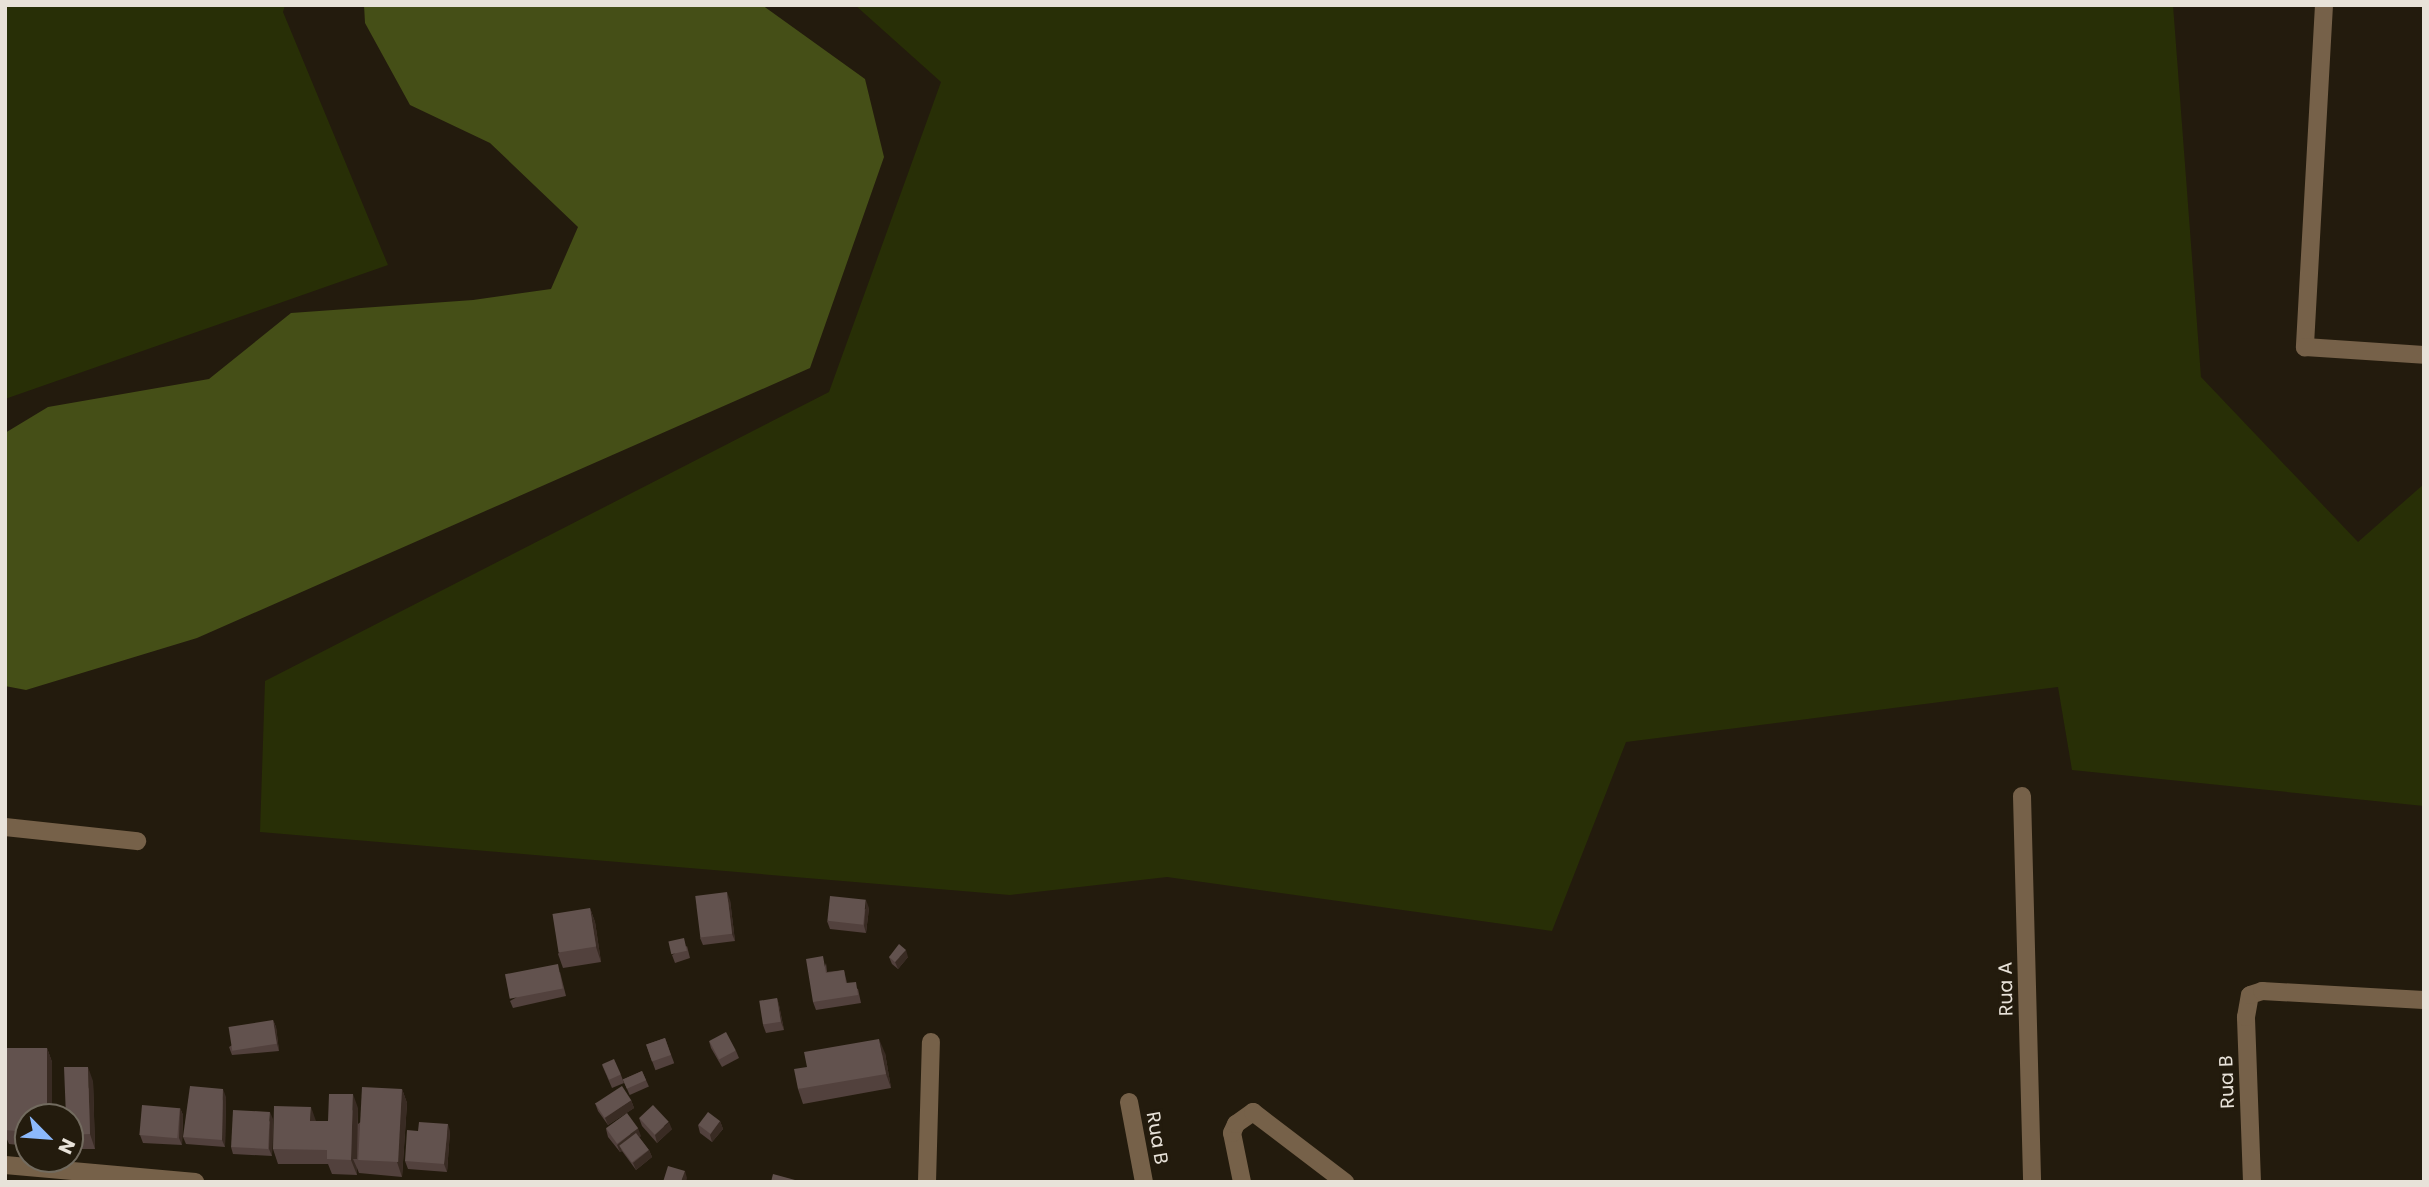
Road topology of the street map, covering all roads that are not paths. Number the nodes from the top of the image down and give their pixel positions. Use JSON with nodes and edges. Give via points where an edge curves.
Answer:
{"nodes":[{"id":1,"x":2324,"y":5,"type":"edge"},
{"id":2,"x":2424,"y":355,"type":"edge"},
{"id":3,"x":2022,"y":796,"type":"dead end"},
{"id":4,"x":5,"y":827,"type":"edge"},
{"id":5,"x":137,"y":841,"type":"dead end"},
{"id":6,"x":2424,"y":1000,"type":"edge"},
{"id":7,"x":931,"y":1042,"type":"dead end"},
{"id":8,"x":1129,"y":1102,"type":"dead end"},
{"id":9,"x":5,"y":1165,"type":"edge"},
{"id":10,"x":195,"y":1182,"type":"edge"},
{"id":11,"x":927,"y":1182,"type":"edge"},
{"id":12,"x":1144,"y":1182,"type":"edge"},
{"id":13,"x":1242,"y":1182,"type":"edge"},
{"id":14,"x":1345,"y":1182,"type":"edge"},
{"id":15,"x":2032,"y":1182,"type":"edge"},
{"id":16,"x":2252,"y":1182,"type":"edge"}],
"edges":[{"from":1,"to":2,"type":"street","via":[[2305,347]]},
{"from":3,"to":15,"type":"street","name":"Rua A"},
{"from":4,"to":5,"type":"street"},
{"from":6,"to":16,"type":"street","name":"Rua B","via":[[2262,991],[2250,995],[2246,1017]]},
{"from":7,"to":11,"type":"street"},
{"from":8,"to":12,"type":"street","name":"Rua B"},
{"from":9,"to":10,"type":"street"},
{"from":13,"to":14,"type":"street","via":[[1232,1133],[1244,1116],[1253,1112]]}]}
